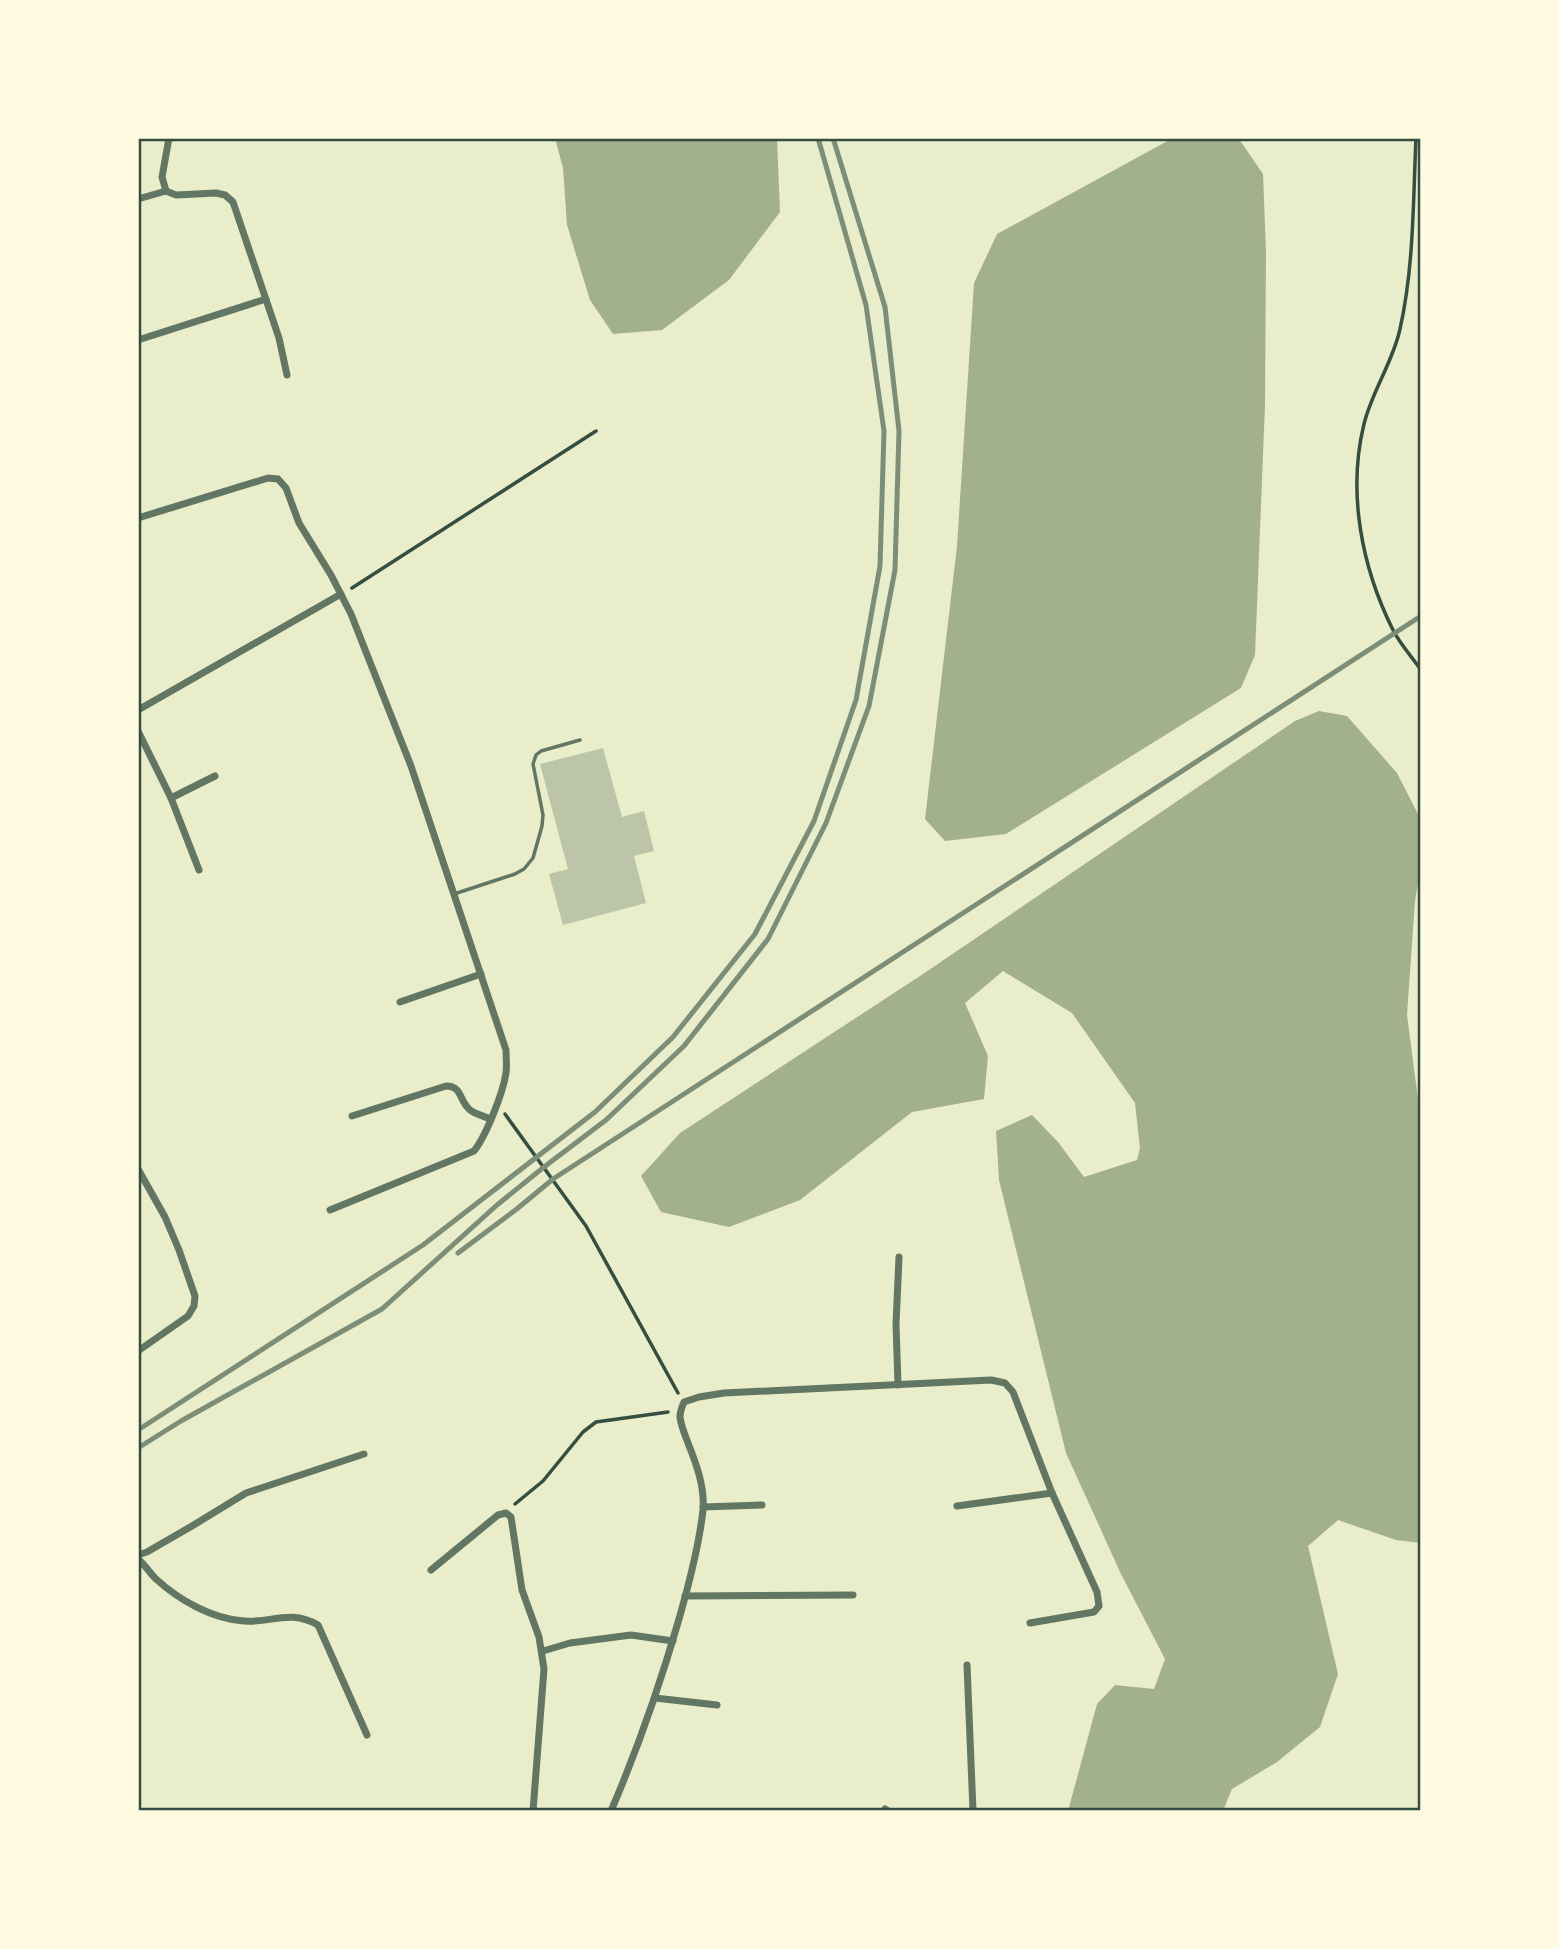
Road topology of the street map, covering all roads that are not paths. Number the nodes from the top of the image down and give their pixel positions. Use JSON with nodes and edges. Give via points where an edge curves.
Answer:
{"nodes":[{"id":1,"x":169,"y":138,"type":"edge"},
{"id":2,"x":166,"y":191,"type":"junction"},
{"id":3,"x":138,"y":199,"type":"edge"},
{"id":4,"x":266,"y":299,"type":"junction"},
{"id":5,"x":138,"y":340,"type":"edge"},
{"id":6,"x":287,"y":375,"type":"dead end"},
{"id":7,"x":138,"y":518,"type":"edge"},
{"id":8,"x":341,"y":594,"type":"junction"},
{"id":9,"x":138,"y":710,"type":"edge"},
{"id":10,"x":138,"y":731,"type":"edge"},
{"id":11,"x":580,"y":740,"type":"dead end"},
{"id":12,"x":215,"y":776,"type":"dead end"},
{"id":13,"x":171,"y":798,"type":"junction"},
{"id":14,"x":199,"y":870,"type":"dead end"},
{"id":15,"x":454,"y":894,"type":"junction"},
{"id":16,"x":481,"y":974,"type":"junction"},
{"id":17,"x":400,"y":1002,"type":"dead end"},
{"id":18,"x":352,"y":1116,"type":"dead end"},
{"id":19,"x":490,"y":1119,"type":"junction"},
{"id":20,"x":138,"y":1168,"type":"edge"},
{"id":21,"x":330,"y":1210,"type":"dead end"},
{"id":22,"x":899,"y":1256,"type":"dead end"},
{"id":23,"x":138,"y":1351,"type":"edge"},
{"id":24,"x":898,"y":1385,"type":"junction"},
{"id":25,"x":364,"y":1454,"type":"dead end"},
{"id":26,"x":1052,"y":1493,"type":"junction"},
{"id":27,"x":762,"y":1505,"type":"dead end"},
{"id":28,"x":957,"y":1506,"type":"dead end"},
{"id":29,"x":703,"y":1507,"type":"junction"},
{"id":30,"x":138,"y":1557,"type":"edge"},
{"id":31,"x":431,"y":1570,"type":"dead end"},
{"id":32,"x":853,"y":1595,"type":"dead end"},
{"id":33,"x":685,"y":1596,"type":"junction"},
{"id":34,"x":1030,"y":1623,"type":"dead end"},
{"id":35,"x":673,"y":1640,"type":"junction"},
{"id":36,"x":543,"y":1651,"type":"junction"},
{"id":37,"x":967,"y":1665,"type":"dead end"},
{"id":38,"x":655,"y":1698,"type":"junction"},
{"id":39,"x":717,"y":1705,"type":"dead end"},
{"id":40,"x":368,"y":1735,"type":"dead end"},
{"id":41,"x":533,"y":1811,"type":"edge"},
{"id":42,"x":611,"y":1811,"type":"edge"},
{"id":43,"x":973,"y":1811,"type":"edge"}],
"edges":[{"from":1,"to":2,"type":"street","via":[[162,177]]},
{"from":2,"to":3,"type":"street"},
{"from":2,"to":4,"type":"street","via":[[176,195],[216,193],[233,202]]},
{"from":4,"to":5,"type":"street"},
{"from":4,"to":6,"type":"street"},
{"from":7,"to":8,"type":"street","via":[[268,478],[278,479]]},
{"from":8,"to":9,"type":"street"},
{"from":8,"to":15,"type":"street","via":[[411,766]]},
{"from":10,"to":13,"type":"street"},
{"from":11,"to":15,"type":"lane","via":[[536,755],[533,764],[542,826],[533,858],[524,869]]},
{"from":12,"to":13,"type":"street"},
{"from":13,"to":14,"type":"street"},
{"from":15,"to":16,"type":"street"},
{"from":16,"to":17,"type":"street"},
{"from":16,"to":19,"type":"street","via":[[506,1050],[506,1073]]},
{"from":18,"to":19,"type":"street","via":[[453,1086],[469,1109]]},
{"from":19,"to":21,"type":"street","via":[[474,1151]]},
{"from":20,"to":23,"type":"street","via":[[165,1217],[195,1296],[188,1316]]},
{"from":22,"to":24,"type":"street"},
{"from":24,"to":26,"type":"street","via":[[1005,1383],[1013,1391]]},
{"from":24,"to":29,"type":"street","via":[[724,1393],[699,1397],[682,1406],[680,1421],[701,1483]]},
{"from":25,"to":30,"type":"street","via":[[246,1493]]},
{"from":26,"to":28,"type":"street"},
{"from":26,"to":34,"type":"street","via":[[1097,1592],[1099,1606],[1094,1612]]},
{"from":27,"to":29,"type":"street"},
{"from":29,"to":33,"type":"street"},
{"from":30,"to":40,"type":"street","via":[[186,1601],[217,1617],[244,1621],[284,1616],[318,1625]]},
{"from":31,"to":36,"type":"street","via":[[506,1513],[511,1517],[522,1590]]},
{"from":32,"to":33,"type":"street"},
{"from":33,"to":35,"type":"street"},
{"from":35,"to":36,"type":"street","via":[[631,1635]]},
{"from":35,"to":38,"type":"street"},
{"from":36,"to":41,"type":"street"},
{"from":37,"to":43,"type":"street"},
{"from":38,"to":39,"type":"street"},
{"from":38,"to":42,"type":"street"}]}
